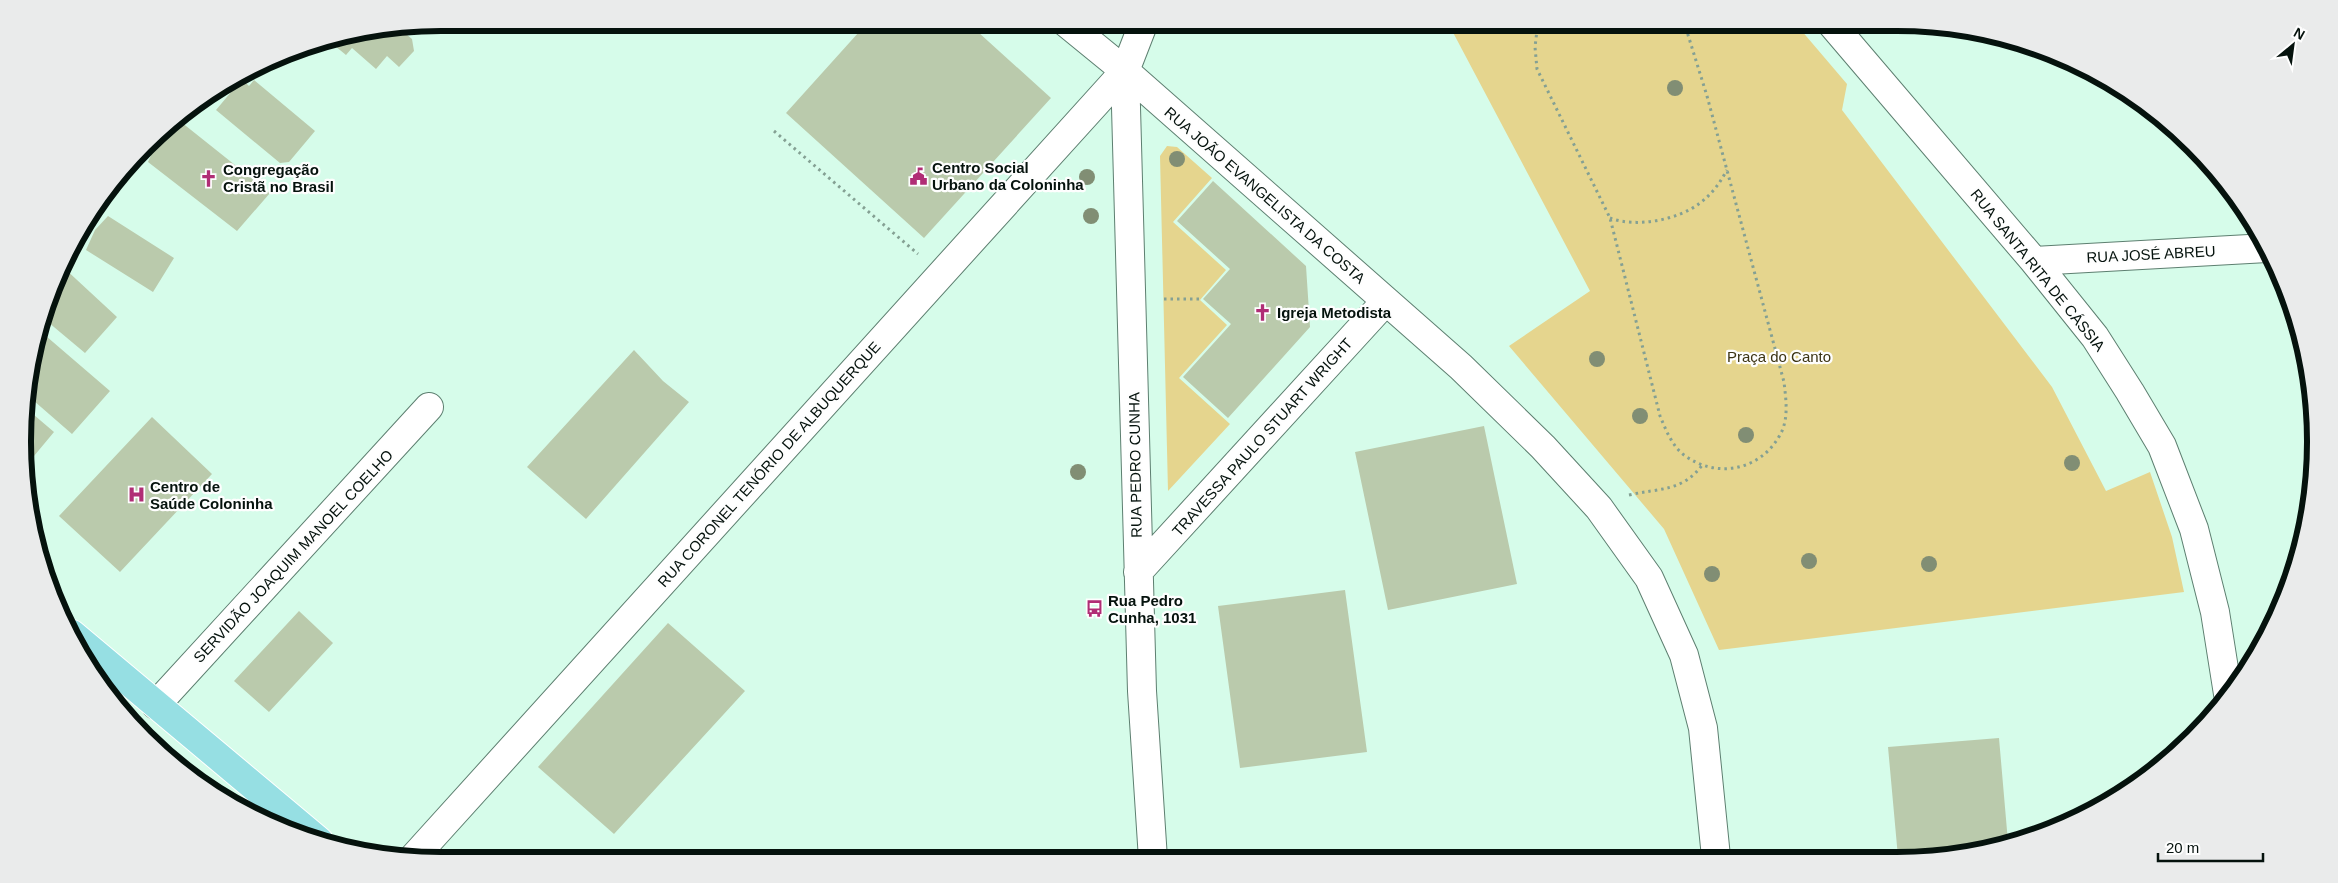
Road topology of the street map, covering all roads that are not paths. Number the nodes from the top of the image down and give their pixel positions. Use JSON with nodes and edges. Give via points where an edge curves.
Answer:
{"nodes":[{"id":1,"x":1076,"y":31,"type":"edge"},
{"id":2,"x":1140,"y":31,"type":"edge"},
{"id":3,"x":1838,"y":31,"type":"edge"},
{"id":4,"x":1124,"y":72,"type":"junction"},
{"id":5,"x":2258,"y":248,"type":"edge"},
{"id":6,"x":2034,"y":261,"type":"junction"},
{"id":7,"x":1385,"y":302,"type":"junction"},
{"id":8,"x":429,"y":407,"type":"dead end"},
{"id":9,"x":1138,"y":572,"type":"junction"},
{"id":10,"x":85,"y":645,"type":"edge"},
{"id":11,"x":2227,"y":685,"type":"edge"},
{"id":12,"x":156,"y":705,"type":"junction"},
{"id":13,"x":303,"y":827,"type":"edge"},
{"id":14,"x":419,"y":851,"type":"edge"},
{"id":15,"x":1153,"y":852,"type":"edge"},
{"id":16,"x":1715,"y":852,"type":"edge"}],
"edges":[{"from":1,"to":4,"type":"street","name":"RUA JOÃO EVANGELISTA DA COSTA"},
{"from":2,"to":4,"type":"street"},
{"from":3,"to":6,"type":"street","name":"RUA SANTA RITA DE CÁSSIA"},
{"from":4,"to":7,"type":"street","name":"RUA JOÃO EVANGELISTA DA COSTA"},
{"from":4,"to":9,"type":"street","name":"RUA PEDRO CUNHA"},
{"from":4,"to":14,"type":"street","name":"RUA CORONEL TENÓRIO DE ALBUQUERQUE"},
{"from":5,"to":6,"type":"street","name":"RUA JOSÉ ABREU"},
{"from":6,"to":11,"type":"street","name":"RUA SANTA RITA DE CÁSSIA","via":[[2095,337],[2162,446],[2194,529],[2215,612]]},
{"from":7,"to":9,"type":"street","name":"TRAVESSA PAULO STUART WRIGHT"},
{"from":7,"to":16,"type":"street","name":"RUA JOÃO EVANGELISTA DA COSTA","via":[[1461,367],[1543,447],[1599,508],[1649,578],[1684,655],[1703,728]]},
{"from":8,"to":12,"type":"street","name":"SERVIDÃO JOAQUIM MANOEL COELHO"},
{"from":9,"to":15,"type":"street","name":"RUA PEDRO CUNHA"},
{"from":10,"to":12,"type":"main road"},
{"from":12,"to":13,"type":"main road"}]}
